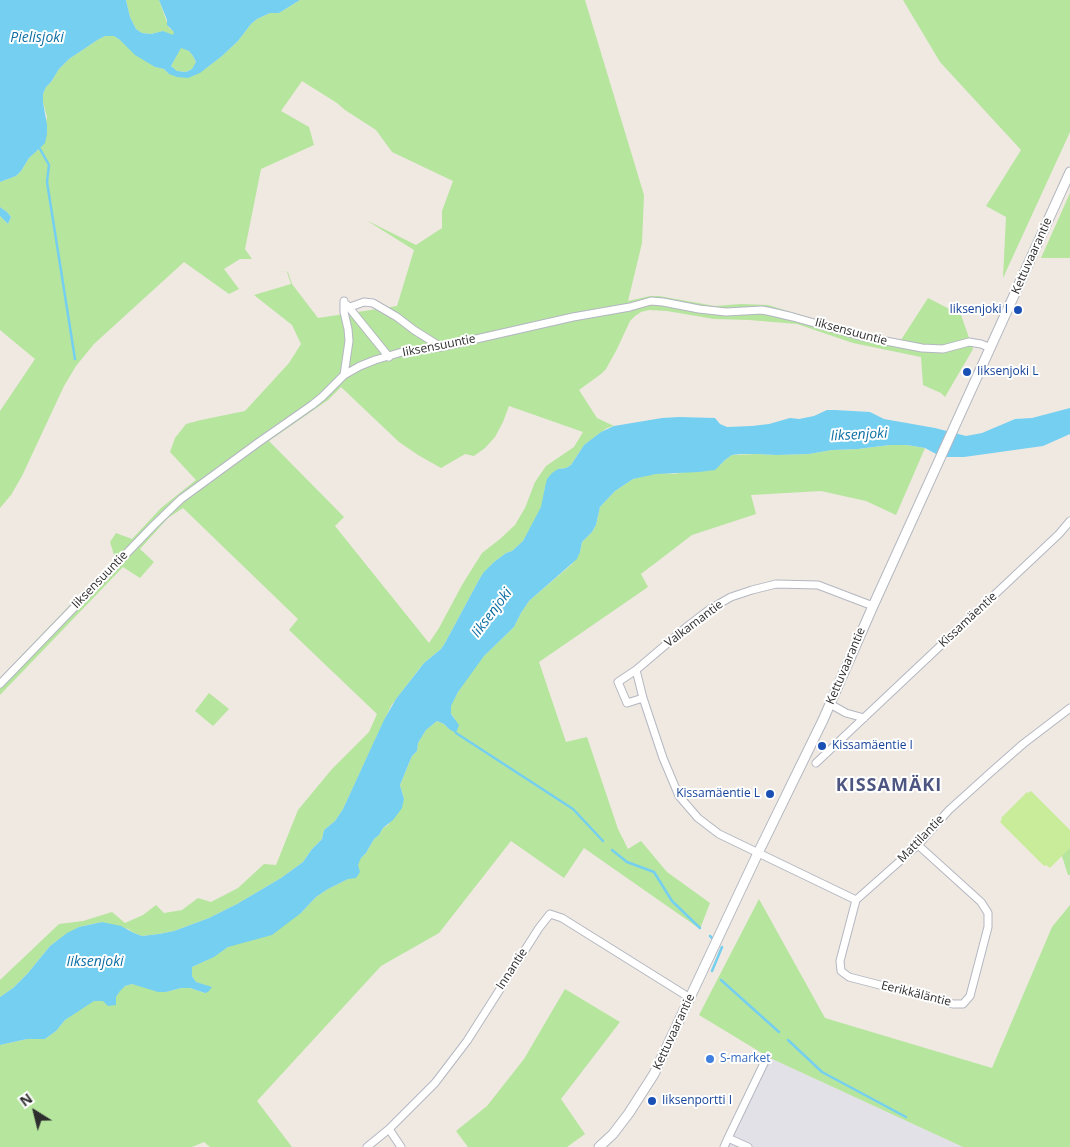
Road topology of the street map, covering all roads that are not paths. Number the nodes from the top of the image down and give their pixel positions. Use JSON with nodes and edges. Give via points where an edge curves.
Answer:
{"nodes":[{"id":1,"x":1070,"y":172,"type":"edge"},
{"id":2,"x":350,"y":308,"type":"junction"},
{"id":3,"x":441,"y":347,"type":"junction"},
{"id":4,"x":991,"y":348,"type":"junction"},
{"id":5,"x":389,"y":357,"type":"junction"},
{"id":6,"x":344,"y":375,"type":"junction"},
{"id":7,"x":1070,"y":521,"type":"edge"},
{"id":8,"x":873,"y":606,"type":"junction"},
{"id":9,"x":636,"y":670,"type":"junction"},
{"id":10,"x":0,"y":684,"type":"edge"},
{"id":11,"x":644,"y":698,"type":"junction"},
{"id":12,"x":830,"y":704,"type":"junction"},
{"id":13,"x":1070,"y":708,"type":"edge"},
{"id":14,"x":864,"y":718,"type":"junction"},
{"id":15,"x":816,"y":763,"type":"dead end"},
{"id":16,"x":918,"y":845,"type":"junction"},
{"id":17,"x":758,"y":853,"type":"junction"},
{"id":18,"x":856,"y":900,"type":"junction"},
{"id":19,"x":690,"y":998,"type":"junction"},
{"id":20,"x":767,"y":1057,"type":"dead end"},
{"id":21,"x":388,"y":1129,"type":"junction"},
{"id":22,"x":728,"y":1138,"type":"junction"},
{"id":23,"x":368,"y":1147,"type":"edge"},
{"id":24,"x":401,"y":1147,"type":"edge"},
{"id":25,"x":599,"y":1147,"type":"edge"},
{"id":26,"x":724,"y":1147,"type":"edge"},
{"id":27,"x":748,"y":1147,"type":"edge"}],
"edges":[{"from":1,"to":4,"type":"street","name":"Kettuvaarantie"},
{"from":2,"to":3,"type":"street","via":[[364,302],[373,303]]},
{"from":2,"to":5,"type":"street"},
{"from":2,"to":6,"type":"street","via":[[344,301],[349,341]]},
{"from":3,"to":4,"type":"street","name":"Iiksensuuntie","via":[[651,301],[726,312],[762,310],[908,346],[943,349],[969,342]]},
{"from":3,"to":5,"type":"street","name":"Iiksensuuntie"},
{"from":4,"to":8,"type":"street","name":"Kettuvaarantie"},
{"from":5,"to":6,"type":"street","name":"Iiksensuuntie"},
{"from":6,"to":10,"type":"street","name":"Iiksensuuntie","via":[[312,405],[181,499]]},
{"from":7,"to":14,"type":"street","name":"Kissamäentie"},
{"from":8,"to":9,"type":"street","name":"Valkamantie","via":[[818,585],[776,584],[752,590],[710,609]]},
{"from":8,"to":12,"type":"street","name":"Kettuvaarantie"},
{"from":9,"to":11,"type":"street"},
{"from":9,"to":11,"type":"street","name":"Valkamantie","via":[[618,682],[627,703]]},
{"from":11,"to":17,"type":"street","via":[[679,796],[698,818],[719,834]]},
{"from":12,"to":14,"type":"street"},
{"from":12,"to":17,"type":"street","name":"Kettuvaarantie"},
{"from":13,"to":16,"type":"street","name":"Mattilantie","via":[[990,773],[949,810]]},
{"from":14,"to":15,"type":"street","name":"Kissamäentie"},
{"from":16,"to":18,"type":"street","name":"Mattilantie"},
{"from":16,"to":18,"type":"street","name":"Eerikkäläntie","via":[[988,912],[988,927],[970,996],[963,1004],[849,976],[841,971],[840,960]]},
{"from":17,"to":18,"type":"street"},
{"from":17,"to":19,"type":"street","name":"Kettuvaarantie"},
{"from":19,"to":21,"type":"street","name":"Innantie","via":[[562,918],[550,914],[467,1041],[435,1083]]},
{"from":19,"to":25,"type":"street","name":"Kettuvaarantie","via":[[654,1074],[629,1113]]},
{"from":20,"to":22,"type":"street"},
{"from":21,"to":23,"type":"street","name":"Innantie"},
{"from":21,"to":24,"type":"street"},
{"from":22,"to":26,"type":"street"},
{"from":22,"to":27,"type":"street"}]}
